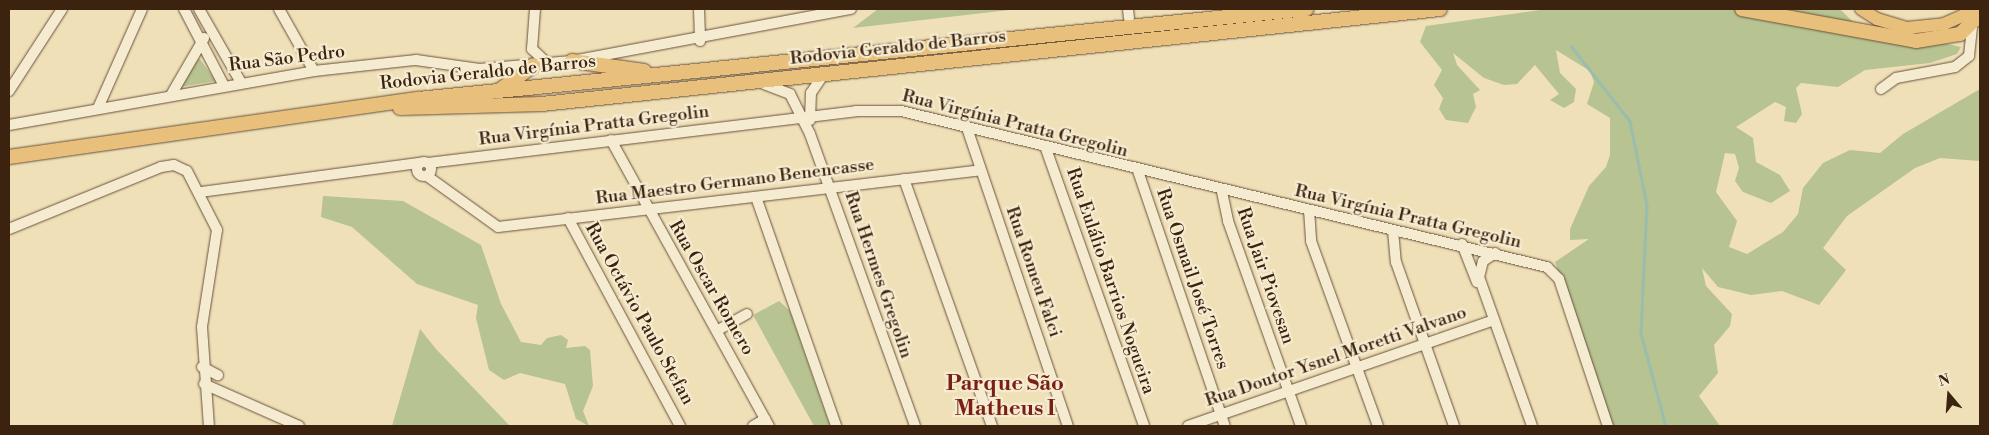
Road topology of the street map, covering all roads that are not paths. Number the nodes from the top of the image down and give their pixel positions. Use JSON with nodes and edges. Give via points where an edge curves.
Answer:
{"nodes":[{"id":1,"x":62,"y":9,"type":"edge"},
{"id":2,"x":142,"y":9,"type":"edge"},
{"id":3,"x":184,"y":9,"type":"edge"},
{"id":4,"x":199,"y":9,"type":"edge"},
{"id":5,"x":279,"y":9,"type":"edge"},
{"id":6,"x":535,"y":9,"type":"edge"},
{"id":7,"x":699,"y":9,"type":"edge"},
{"id":8,"x":851,"y":9,"type":"edge"},
{"id":9,"x":1306,"y":9,"type":"edge"},
{"id":10,"x":1440,"y":9,"type":"edge"},
{"id":11,"x":1742,"y":9,"type":"edge"},
{"id":12,"x":1861,"y":9,"type":"edge"},
{"id":13,"x":1978,"y":9,"type":"edge"},
{"id":14,"x":1129,"y":13,"type":"edge"},
{"id":15,"x":1251,"y":14,"type":"junction"},
{"id":16,"x":1980,"y":15,"type":"edge"},
{"id":17,"x":1972,"y":27,"type":"junction"},
{"id":18,"x":210,"y":28,"type":"junction"},
{"id":19,"x":1020,"y":38,"type":"junction"},
{"id":20,"x":202,"y":41,"type":"junction"},
{"id":21,"x":700,"y":41,"type":"junction"},
{"id":22,"x":572,"y":61,"type":"junction"},
{"id":23,"x":541,"y":64,"type":"junction"},
{"id":24,"x":314,"y":71,"type":"junction"},
{"id":25,"x":667,"y":74,"type":"junction"},
{"id":26,"x":824,"y":74,"type":"junction"},
{"id":27,"x":240,"y":81,"type":"junction"},
{"id":28,"x":746,"y":82,"type":"junction"},
{"id":29,"x":223,"y":84,"type":"junction"},
{"id":30,"x":1881,"y":89,"type":"dead end"},
{"id":31,"x":500,"y":90,"type":"junction"},
{"id":32,"x":9,"y":91,"type":"edge"},
{"id":33,"x":171,"y":96,"type":"junction"},
{"id":34,"x":794,"y":99,"type":"junction"},
{"id":35,"x":360,"y":106,"type":"junction"},
{"id":36,"x":98,"y":108,"type":"junction"},
{"id":37,"x":806,"y":116,"type":"junction"},
{"id":38,"x":786,"y":119,"type":"junction"},
{"id":39,"x":9,"y":125,"type":"edge"},
{"id":40,"x":967,"y":128,"type":"junction"},
{"id":41,"x":611,"y":140,"type":"junction"},
{"id":42,"x":1045,"y":146,"type":"junction"},
{"id":43,"x":9,"y":157,"type":"edge"},
{"id":44,"x":424,"y":163,"type":"junction"},
{"id":45,"x":981,"y":170,"type":"junction"},
{"id":46,"x":1138,"y":171,"type":"junction"},
{"id":47,"x":904,"y":179,"type":"junction"},
{"id":48,"x":830,"y":186,"type":"junction"},
{"id":49,"x":201,"y":192,"type":"junction"},
{"id":50,"x":1222,"y":192,"type":"junction"},
{"id":51,"x":756,"y":197,"type":"junction"},
{"id":52,"x":647,"y":208,"type":"junction"},
{"id":53,"x":1309,"y":210,"type":"junction"},
{"id":54,"x":568,"y":218,"type":"junction"},
{"id":55,"x":9,"y":229,"type":"edge"},
{"id":56,"x":1393,"y":230,"type":"junction"},
{"id":57,"x":1462,"y":244,"type":"junction"},
{"id":58,"x":1496,"y":253,"type":"junction"},
{"id":59,"x":1485,"y":295,"type":"junction"},
{"id":60,"x":747,"y":314,"type":"dead end"},
{"id":61,"x":1494,"y":320,"type":"junction"},
{"id":62,"x":718,"y":330,"type":"junction"},
{"id":63,"x":1423,"y":343,"type":"junction"},
{"id":64,"x":1357,"y":366,"type":"junction"},
{"id":65,"x":202,"y":367,"type":"junction"},
{"id":66,"x":218,"y":375,"type":"dead end"},
{"id":67,"x":204,"y":384,"type":"junction"},
{"id":68,"x":1288,"y":390,"type":"junction"},
{"id":69,"x":1221,"y":414,"type":"junction"},
{"id":70,"x":767,"y":423,"type":"edge"},
{"id":71,"x":209,"y":426,"type":"edge"},
{"id":72,"x":299,"y":426,"type":"edge"},
{"id":73,"x":680,"y":426,"type":"edge"},
{"id":74,"x":754,"y":426,"type":"edge"},
{"id":75,"x":836,"y":426,"type":"edge"},
{"id":76,"x":915,"y":426,"type":"edge"},
{"id":77,"x":992,"y":426,"type":"edge"},
{"id":78,"x":1068,"y":426,"type":"edge"},
{"id":79,"x":1144,"y":426,"type":"edge"},
{"id":80,"x":1188,"y":426,"type":"edge"},
{"id":81,"x":1225,"y":426,"type":"edge"},
{"id":82,"x":1301,"y":426,"type":"edge"},
{"id":83,"x":1378,"y":426,"type":"edge"},
{"id":84,"x":1454,"y":426,"type":"edge"},
{"id":85,"x":1532,"y":426,"type":"edge"},
{"id":86,"x":1608,"y":426,"type":"edge"}],
"edges":[{"from":1,"to":32,"type":"street"},
{"from":2,"to":36,"type":"street"},
{"from":3,"to":20,"type":"street"},
{"from":4,"to":18,"type":"street"},
{"from":5,"to":24,"type":"street"},
{"from":6,"to":23,"type":"street","via":[[532,49]]},
{"from":7,"to":21,"type":"street"},
{"from":8,"to":21,"type":"street","name":"Rua São Pedro"},
{"from":9,"to":15,"type":"highway","name":"Rodovia Geraldo de Barros"},
{"from":10,"to":26,"type":"highway","name":"Rodovia Geraldo de Barros"},
{"from":11,"to":17,"type":"highway","via":[[1916,41],[1939,39]]},
{"from":12,"to":13,"type":"main road","via":[[1877,19],[1907,28],[1944,24]]},
{"from":14,"to":15,"type":"highway"},
{"from":14,"to":19,"type":"highway","via":[[1052,27]]},
{"from":15,"to":19,"type":"highway","name":"Rodovia Geraldo de Barros"},
{"from":16,"to":17,"type":"highway"},
{"from":17,"to":30,"type":"street","via":[[1969,56],[1955,67],[1896,78]]},
{"from":18,"to":20,"type":"street"},
{"from":18,"to":27,"type":"street"},
{"from":19,"to":25,"type":"highway","name":"Rodovia Geraldo de Barros"},
{"from":20,"to":29,"type":"street"},
{"from":20,"to":33,"type":"street"},
{"from":21,"to":22,"type":"street","name":"Rua São Pedro"},
{"from":22,"to":23,"type":"street","name":"Rua São Pedro"},
{"from":22,"to":25,"type":"highway"},
{"from":23,"to":24,"type":"street","name":"Rua São Pedro","via":[[479,69],[416,60]]},
{"from":23,"to":31,"type":"highway"},
{"from":24,"to":27,"type":"street","name":"Rua São Pedro"},
{"from":25,"to":31,"type":"highway","name":"Rodovia Geraldo de Barros"},
{"from":26,"to":28,"type":"highway","name":"Rodovia Geraldo de Barros"},
{"from":26,"to":37,"type":"street","via":[[813,88]]},
{"from":27,"to":29,"type":"street","name":"Rua São Pedro"},
{"from":28,"to":34,"type":"street","via":[[776,86]]},
{"from":28,"to":35,"type":"highway","name":"Rodovia Geraldo de Barros","via":[[501,107]]},
{"from":29,"to":33,"type":"street","name":"Rua São Pedro"},
{"from":31,"to":35,"type":"highway","name":"Rodovia Geraldo de Barros"},
{"from":33,"to":36,"type":"street","name":"Rua São Pedro"},
{"from":34,"to":37,"type":"street","name":"Rua Hermes Gregolin"},
{"from":34,"to":38,"type":"street"},
{"from":35,"to":43,"type":"highway","name":"Rodovia Geraldo de Barros"},
{"from":36,"to":39,"type":"street","name":"Rua São Pedro"},
{"from":37,"to":38,"type":"street","name":"Rua Virgínia Pratta Gregolin"},
{"from":37,"to":40,"type":"street","name":"Rua Virgínia Pratta Gregolin","via":[[901,111]]},
{"from":37,"to":48,"type":"street","name":"Rua Hermes Gregolin"},
{"from":38,"to":41,"type":"street","name":"Rua Virgínia Pratta Gregolin"},
{"from":40,"to":42,"type":"street","name":"Rua Virgínia Pratta Gregolin"},
{"from":40,"to":45,"type":"street","name":"Rua Romeu Falci"},
{"from":41,"to":44,"type":"street","name":"Rua Virgínia Pratta Gregolin"},
{"from":41,"to":52,"type":"street","name":"Rua Oscar Romero"},
{"from":42,"to":46,"type":"street","name":"Rua Virgínia Pratta Gregolin"},
{"from":42,"to":79,"type":"street","name":"Rua Eulálio Barrios Nogueira"},
{"from":44,"to":49,"type":"street","name":"Rua Virgínia Pratta Gregolin"},
{"from":44,"to":54,"type":"street","name":"Rua Maestro Germano Benencasse","via":[[417,173],[427,176],[492,226]]},
{"from":45,"to":47,"type":"street","name":"Rua Maestro Germano Benencasse"},
{"from":45,"to":78,"type":"street","name":"Rua Romeu Falci"},
{"from":46,"to":50,"type":"street","name":"Rua Virgínia Pratta Gregolin"},
{"from":46,"to":69,"type":"street","name":"Rua Osmail José Torres"},
{"from":47,"to":48,"type":"street","name":"Rua Maestro Germano Benencasse"},
{"from":47,"to":77,"type":"street"},
{"from":48,"to":51,"type":"street","name":"Rua Maestro Germano Benencasse"},
{"from":48,"to":76,"type":"street","name":"Rua Hermes Gregolin"},
{"from":49,"to":55,"type":"street","via":[[181,166],[161,167]]},
{"from":49,"to":65,"type":"street","via":[[218,240],[204,305]]},
{"from":50,"to":53,"type":"street","name":"Rua Virgínia Pratta Gregolin"},
{"from":50,"to":68,"type":"street","name":"Rua Jair Piovesan","via":[[1228,221]]},
{"from":51,"to":52,"type":"street","name":"Rua Maestro Germano Benencasse"},
{"from":51,"to":75,"type":"street"},
{"from":52,"to":54,"type":"street","name":"Rua Maestro Germano Benencasse"},
{"from":52,"to":62,"type":"street","name":"Rua Oscar Romero"},
{"from":53,"to":56,"type":"street","name":"Rua Virgínia Pratta Gregolin"},
{"from":53,"to":64,"type":"street","via":[[1311,241]]},
{"from":54,"to":73,"type":"street","name":"Rua Octávio Paulo Stefan"},
{"from":56,"to":57,"type":"street","name":"Rua Virgínia Pratta Gregolin"},
{"from":56,"to":63,"type":"street","via":[[1392,248]]},
{"from":57,"to":58,"type":"street","name":"Rua Virgínia Pratta Gregolin"},
{"from":57,"to":59,"type":"street"},
{"from":58,"to":59,"type":"street","via":[[1480,266]]},
{"from":58,"to":86,"type":"street","name":"Rua Virgínia Pratta Gregolin","via":[[1554,271]]},
{"from":59,"to":61,"type":"street"},
{"from":60,"to":62,"type":"street"},
{"from":61,"to":63,"type":"street","name":"Rua Doutor Ysnel Moretti Valvano"},
{"from":61,"to":85,"type":"street"},
{"from":62,"to":70,"type":"street","name":"Rua Oscar Romero"},
{"from":63,"to":64,"type":"street","name":"Rua Doutor Ysnel Moretti Valvano"},
{"from":63,"to":84,"type":"street"},
{"from":64,"to":68,"type":"street","name":"Rua Doutor Ysnel Moretti Valvano"},
{"from":64,"to":83,"type":"street"},
{"from":65,"to":66,"type":"street"},
{"from":65,"to":67,"type":"street"},
{"from":67,"to":71,"type":"street"},
{"from":67,"to":72,"type":"street"},
{"from":68,"to":69,"type":"street","name":"Rua Doutor Ysnel Moretti Valvano"},
{"from":68,"to":82,"type":"street","name":"Rua Jair Piovesan"},
{"from":69,"to":80,"type":"street","name":"Rua Doutor Ysnel Moretti Valvano"},
{"from":69,"to":81,"type":"street","name":"Rua Osmail José Torres"},
{"from":70,"to":74,"type":"street"}]}
